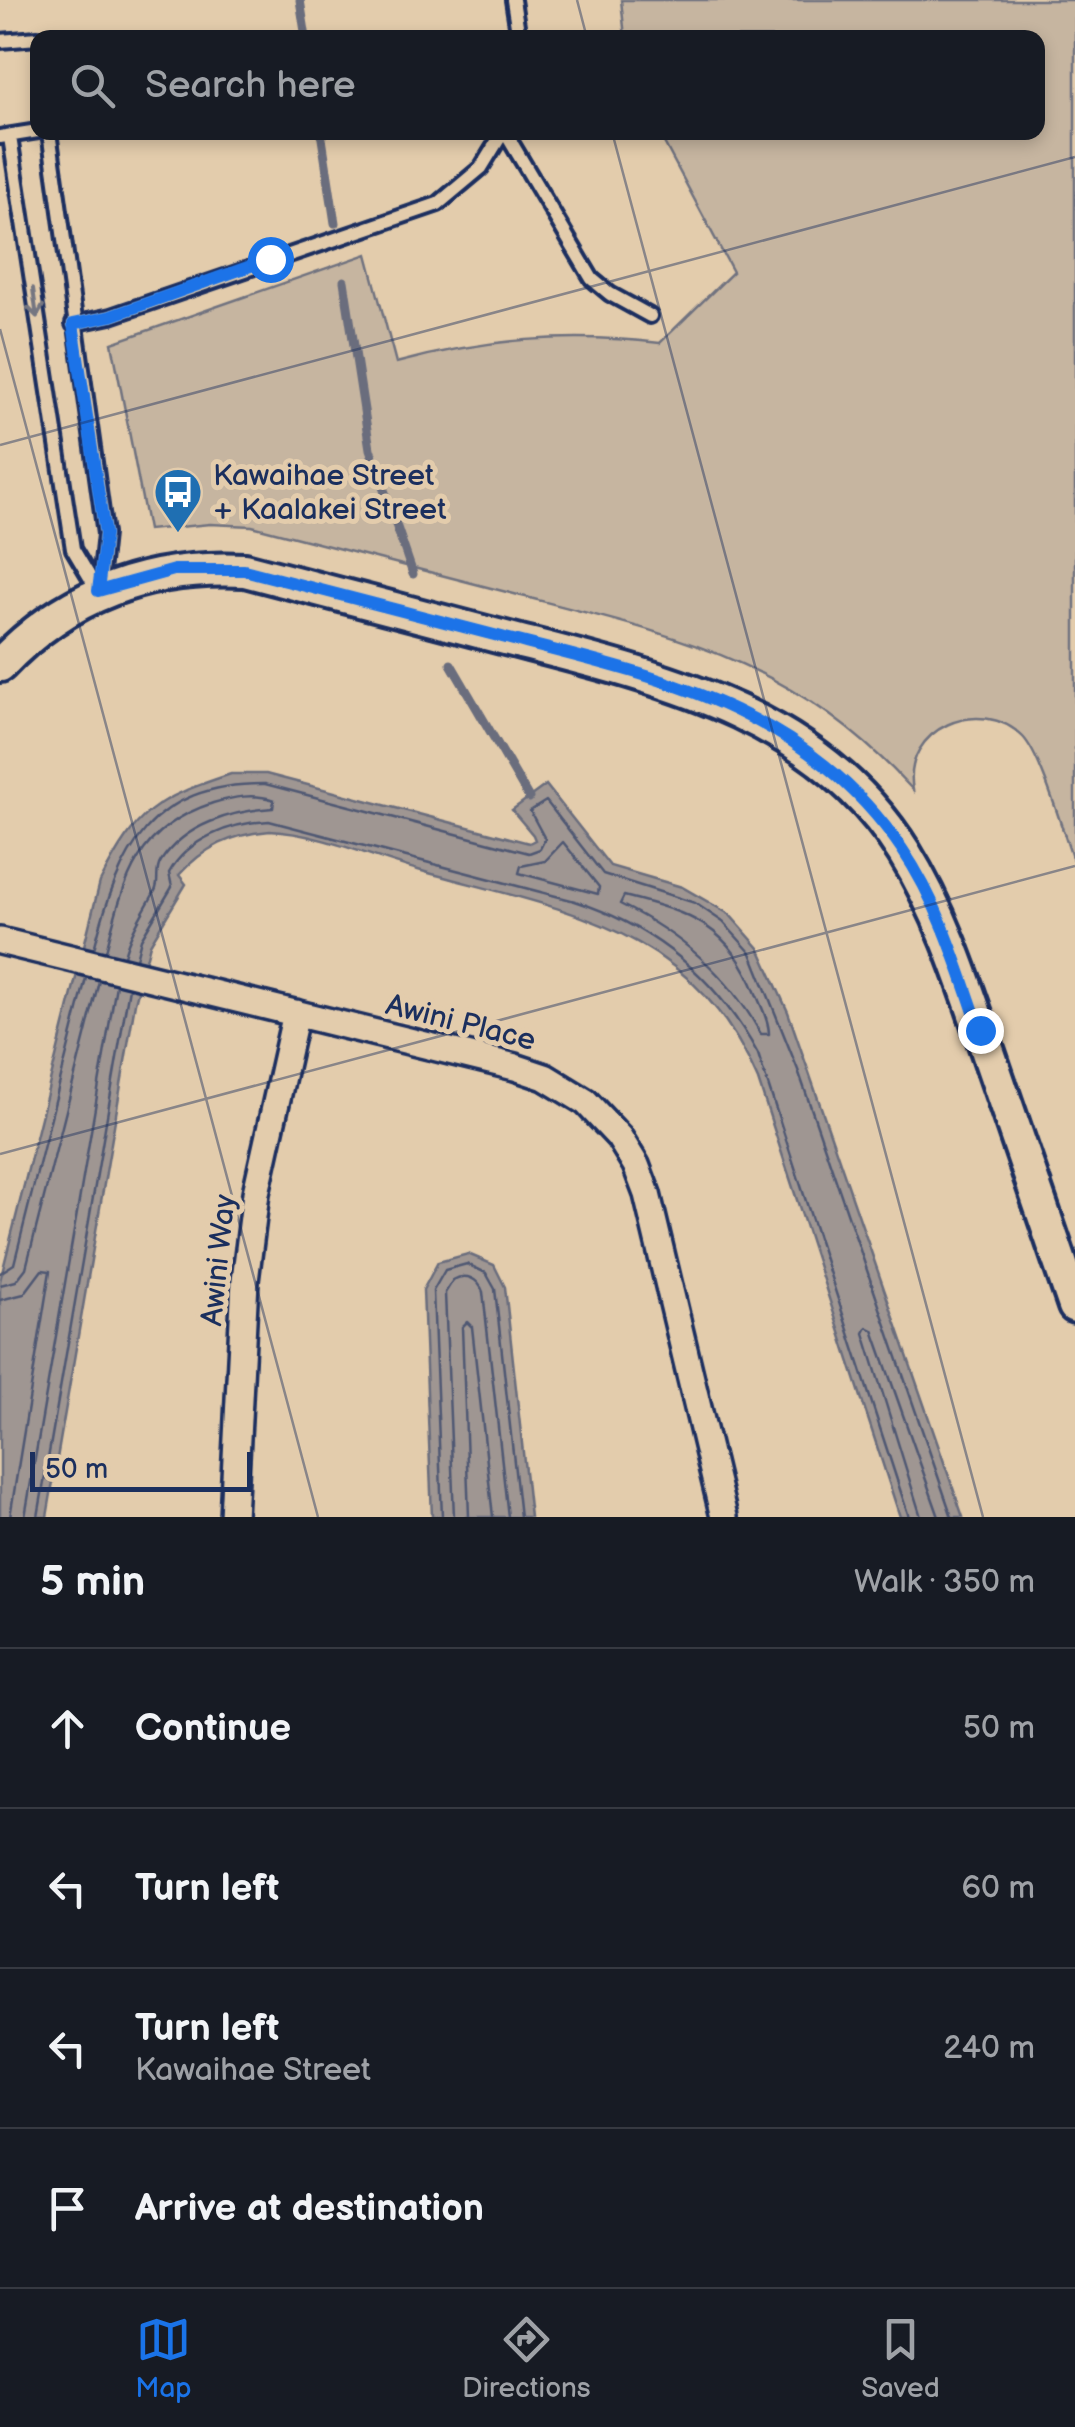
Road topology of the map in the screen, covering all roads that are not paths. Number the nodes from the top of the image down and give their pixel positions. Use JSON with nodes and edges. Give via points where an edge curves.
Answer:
{"nodes":[{"id":1,"x":513,"y":0,"type":"edge"},
{"id":2,"x":518,"y":30,"type":"edge"},
{"id":3,"x":30,"y":39,"type":"edge"},
{"id":4,"x":0,"y":42,"type":"edge"},
{"id":5,"x":30,"y":132,"type":"edge"},
{"id":6,"x":5,"y":137,"type":"edge"},
{"id":7,"x":50,"y":140,"type":"edge"},
{"id":8,"x":499,"y":140,"type":"edge"},
{"id":9,"x":509,"y":140,"type":"edge"},
{"id":10,"x":650,"y":316,"type":"dead end"},
{"id":11,"x":73,"y":324,"type":"junction"},
{"id":12,"x":98,"y":591,"type":"junction"},
{"id":13,"x":0,"y":665,"type":"edge"},
{"id":14,"x":0,"y":941,"type":"edge"},
{"id":15,"x":296,"y":1014,"type":"junction"},
{"id":16,"x":1075,"y":1306,"type":"edge"},
{"id":17,"x":233,"y":1517,"type":"edge"},
{"id":18,"x":724,"y":1517,"type":"edge"}],
"edges":[{"from":1,"to":2,"type":"lane"},
{"from":3,"to":4,"type":"lane"},
{"from":5,"to":6,"type":"lane"},
{"from":6,"to":12,"type":"lane","one_way":true,"via":[[73,549]]},
{"from":7,"to":11,"type":"lane"},
{"from":8,"to":11,"type":"lane","via":[[480,168],[438,204]]},
{"from":9,"to":10,"type":"lane","via":[[592,279]]},
{"from":11,"to":12,"type":"lane","via":[[105,534]]},
{"from":12,"to":13,"type":"street","via":[[45,622]]},
{"from":12,"to":16,"type":"street","via":[[174,570],[244,570],[666,680],[785,735],[879,818],[942,922]]},
{"from":14,"to":15,"type":"street","name":"Awini Place"},
{"from":15,"to":17,"type":"street","name":"Awini Way","via":[[245,1281]]},
{"from":15,"to":18,"type":"street","name":"Awini Place","via":[[530,1071],[573,1093],[609,1124],[647,1194]]}]}
